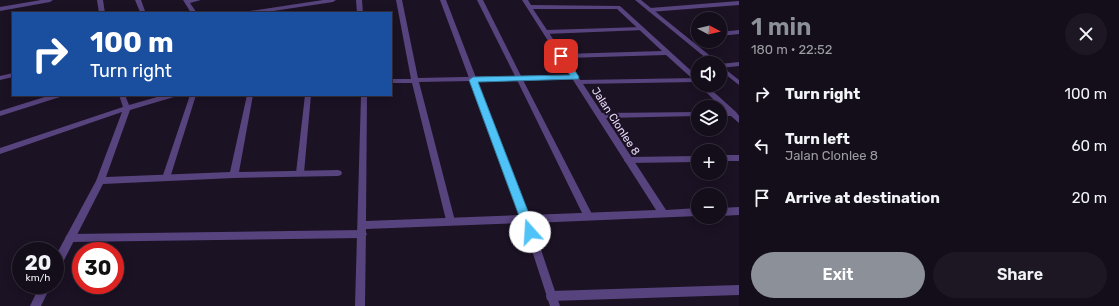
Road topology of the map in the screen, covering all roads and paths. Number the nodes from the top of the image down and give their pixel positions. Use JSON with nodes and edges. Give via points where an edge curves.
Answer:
{"nodes":[{"id":1,"x":50,"y":0,"type":"edge"},
{"id":2,"x":100,"y":0,"type":"edge"},
{"id":3,"x":138,"y":0,"type":"edge"},
{"id":4,"x":198,"y":0,"type":"edge"},
{"id":5,"x":334,"y":0,"type":"edge"},
{"id":6,"x":359,"y":0,"type":"edge"},
{"id":7,"x":398,"y":0,"type":"edge"},
{"id":8,"x":444,"y":0,"type":"edge"},
{"id":9,"x":480,"y":0,"type":"edge"},
{"id":10,"x":525,"y":0,"type":"edge"},
{"id":11,"x":638,"y":0,"type":"edge"},
{"id":12,"x":187,"y":1,"type":"edge"},
{"id":13,"x":739,"y":3,"type":"edge"},
{"id":14,"x":530,"y":8,"type":"junction"},
{"id":15,"x":0,"y":9,"type":"edge"},
{"id":16,"x":650,"y":10,"type":"junction"},
{"id":17,"x":142,"y":11,"type":"dead end"},
{"id":18,"x":102,"y":12,"type":"edge"},
{"id":19,"x":193,"y":12,"type":"edge"},
{"id":20,"x":256,"y":12,"type":"edge"},
{"id":21,"x":360,"y":12,"type":"edge"},
{"id":22,"x":642,"y":29,"type":"junction"},
{"id":23,"x":546,"y":32,"type":"junction"},
{"id":24,"x":739,"y":32,"type":"edge"},
{"id":25,"x":727,"y":33,"type":"edge"},
{"id":26,"x":666,"y":52,"type":"junction"},
{"id":27,"x":561,"y":56,"type":"junction"},
{"id":28,"x":707,"y":56,"type":"edge"},
{"id":29,"x":739,"y":64,"type":"edge"},
{"id":30,"x":727,"y":65,"type":"edge"},
{"id":31,"x":727,"y":72,"type":"edge"},
{"id":32,"x":12,"y":74,"type":"edge"},
{"id":33,"x":691,"y":75,"type":"edge"},
{"id":34,"x":0,"y":78,"type":"edge"},
{"id":35,"x":518,"y":78,"type":"junction"},
{"id":36,"x":415,"y":80,"type":"junction"},
{"id":37,"x":473,"y":80,"type":"junction"},
{"id":38,"x":577,"y":80,"type":"junction"},
{"id":39,"x":392,"y":81,"type":"edge"},
{"id":40,"x":691,"y":82,"type":"edge"},
{"id":41,"x":739,"y":83,"type":"edge"},
{"id":42,"x":710,"y":92,"type":"edge"},
{"id":43,"x":55,"y":96,"type":"edge"},
{"id":44,"x":122,"y":96,"type":"edge"},
{"id":45,"x":169,"y":96,"type":"edge"},
{"id":46,"x":193,"y":96,"type":"edge"},
{"id":47,"x":250,"y":96,"type":"edge"},
{"id":48,"x":308,"y":96,"type":"edge"},
{"id":49,"x":364,"y":96,"type":"edge"},
{"id":50,"x":127,"y":108,"type":"junction"},
{"id":51,"x":0,"y":114,"type":"edge"},
{"id":52,"x":691,"y":114,"type":"edge"},
{"id":53,"x":727,"y":114,"type":"edge"},
{"id":54,"x":733,"y":114,"type":"junction"},
{"id":55,"x":600,"y":116,"type":"junction"},
{"id":56,"x":739,"y":120,"type":"edge"},
{"id":57,"x":0,"y":151,"type":"edge"},
{"id":58,"x":691,"y":158,"type":"edge"},
{"id":59,"x":727,"y":158,"type":"edge"},
{"id":60,"x":739,"y":158,"type":"edge"},
{"id":61,"x":628,"y":160,"type":"junction"},
{"id":62,"x":338,"y":172,"type":"dead end"},
{"id":63,"x":300,"y":173,"type":"junction"},
{"id":64,"x":234,"y":175,"type":"junction"},
{"id":65,"x":166,"y":178,"type":"junction"},
{"id":66,"x":100,"y":181,"type":"junction"},
{"id":67,"x":739,"y":211,"type":"edge"},
{"id":68,"x":691,"y":212,"type":"edge"},
{"id":69,"x":727,"y":212,"type":"edge"},
{"id":70,"x":663,"y":213,"type":"junction"},
{"id":71,"x":588,"y":216,"type":"junction"},
{"id":72,"x":526,"y":219,"type":"junction"},
{"id":73,"x":450,"y":221,"type":"junction"},
{"id":74,"x":362,"y":230,"type":"junction"},
{"id":75,"x":70,"y":238,"type":"junction"},
{"id":76,"x":64,"y":250,"type":"edge"},
{"id":77,"x":739,"y":290,"type":"edge"},
{"id":78,"x":41,"y":294,"type":"edge"},
{"id":79,"x":553,"y":301,"type":"edge"},
{"id":80,"x":35,"y":306,"type":"edge"},
{"id":81,"x":360,"y":306,"type":"edge"}],
"edges":[{"from":1,"to":15,"type":"street"},
{"from":2,"to":18,"type":"street"},
{"from":3,"to":17,"type":"street"},
{"from":4,"to":12,"type":"street"},
{"from":5,"to":20,"type":"street"},
{"from":6,"to":21,"type":"street"},
{"from":7,"to":36,"type":"street"},
{"from":8,"to":37,"type":"street"},
{"from":9,"to":35,"type":"street"},
{"from":10,"to":14,"type":"street","name":"Jalan Clonlee 8"},
{"from":11,"to":16,"type":"street"},
{"from":12,"to":19,"type":"street"},
{"from":13,"to":16,"type":"street"},
{"from":14,"to":22,"type":"street","via":[[613,6],[618,7]]},
{"from":14,"to":23,"type":"street","name":"Jalan Clonlee 8"},
{"from":16,"to":28,"type":"street"},
{"from":22,"to":23,"type":"street"},
{"from":22,"to":26,"type":"street"},
{"from":23,"to":27,"type":"street","name":"Jalan Clonlee 8"},
{"from":24,"to":25,"type":"street"},
{"from":26,"to":27,"type":"street"},
{"from":26,"to":33,"type":"street"},
{"from":27,"to":38,"type":"street","name":"Jalan Clonlee 8"},
{"from":29,"to":30,"type":"street"},
{"from":31,"to":41,"type":"street"},
{"from":32,"to":34,"type":"street"},
{"from":35,"to":37,"type":"street"},
{"from":35,"to":38,"type":"street"},
{"from":35,"to":71,"type":"street"},
{"from":36,"to":37,"type":"street"},
{"from":36,"to":39,"type":"street"},
{"from":36,"to":73,"type":"street"},
{"from":37,"to":72,"type":"street"},
{"from":38,"to":40,"type":"street"},
{"from":38,"to":55,"type":"street","name":"Jalan Clonlee 8"},
{"from":42,"to":54,"type":"street"},
{"from":43,"to":51,"type":"street"},
{"from":44,"to":50,"type":"street"},
{"from":45,"to":50,"type":"street"},
{"from":46,"to":65,"type":"street"},
{"from":47,"to":64,"type":"street"},
{"from":48,"to":63,"type":"street"},
{"from":49,"to":74,"type":"street"},
{"from":50,"to":57,"type":"street"},
{"from":50,"to":66,"type":"street"},
{"from":52,"to":55,"type":"street"},
{"from":53,"to":54,"type":"street"},
{"from":54,"to":56,"type":"street"},
{"from":55,"to":61,"type":"street","name":"Jalan Clonlee 8"},
{"from":58,"to":61,"type":"street"},
{"from":59,"to":60,"type":"street"},
{"from":61,"to":70,"type":"street","name":"Jalan Clonlee 8"},
{"from":62,"to":63,"type":"street"},
{"from":63,"to":64,"type":"street"},
{"from":64,"to":65,"type":"street"},
{"from":65,"to":66,"type":"street"},
{"from":66,"to":75,"type":"street"},
{"from":67,"to":69,"type":"street"},
{"from":68,"to":70,"type":"street"},
{"from":70,"to":71,"type":"street"},
{"from":71,"to":72,"type":"street"},
{"from":72,"to":73,"type":"street"},
{"from":72,"to":79,"type":"street"},
{"from":73,"to":74,"type":"street"},
{"from":74,"to":75,"type":"street"},
{"from":74,"to":81,"type":"street"},
{"from":75,"to":76,"type":"street"},
{"from":77,"to":79,"type":"street"},
{"from":78,"to":80,"type":"street"}]}
